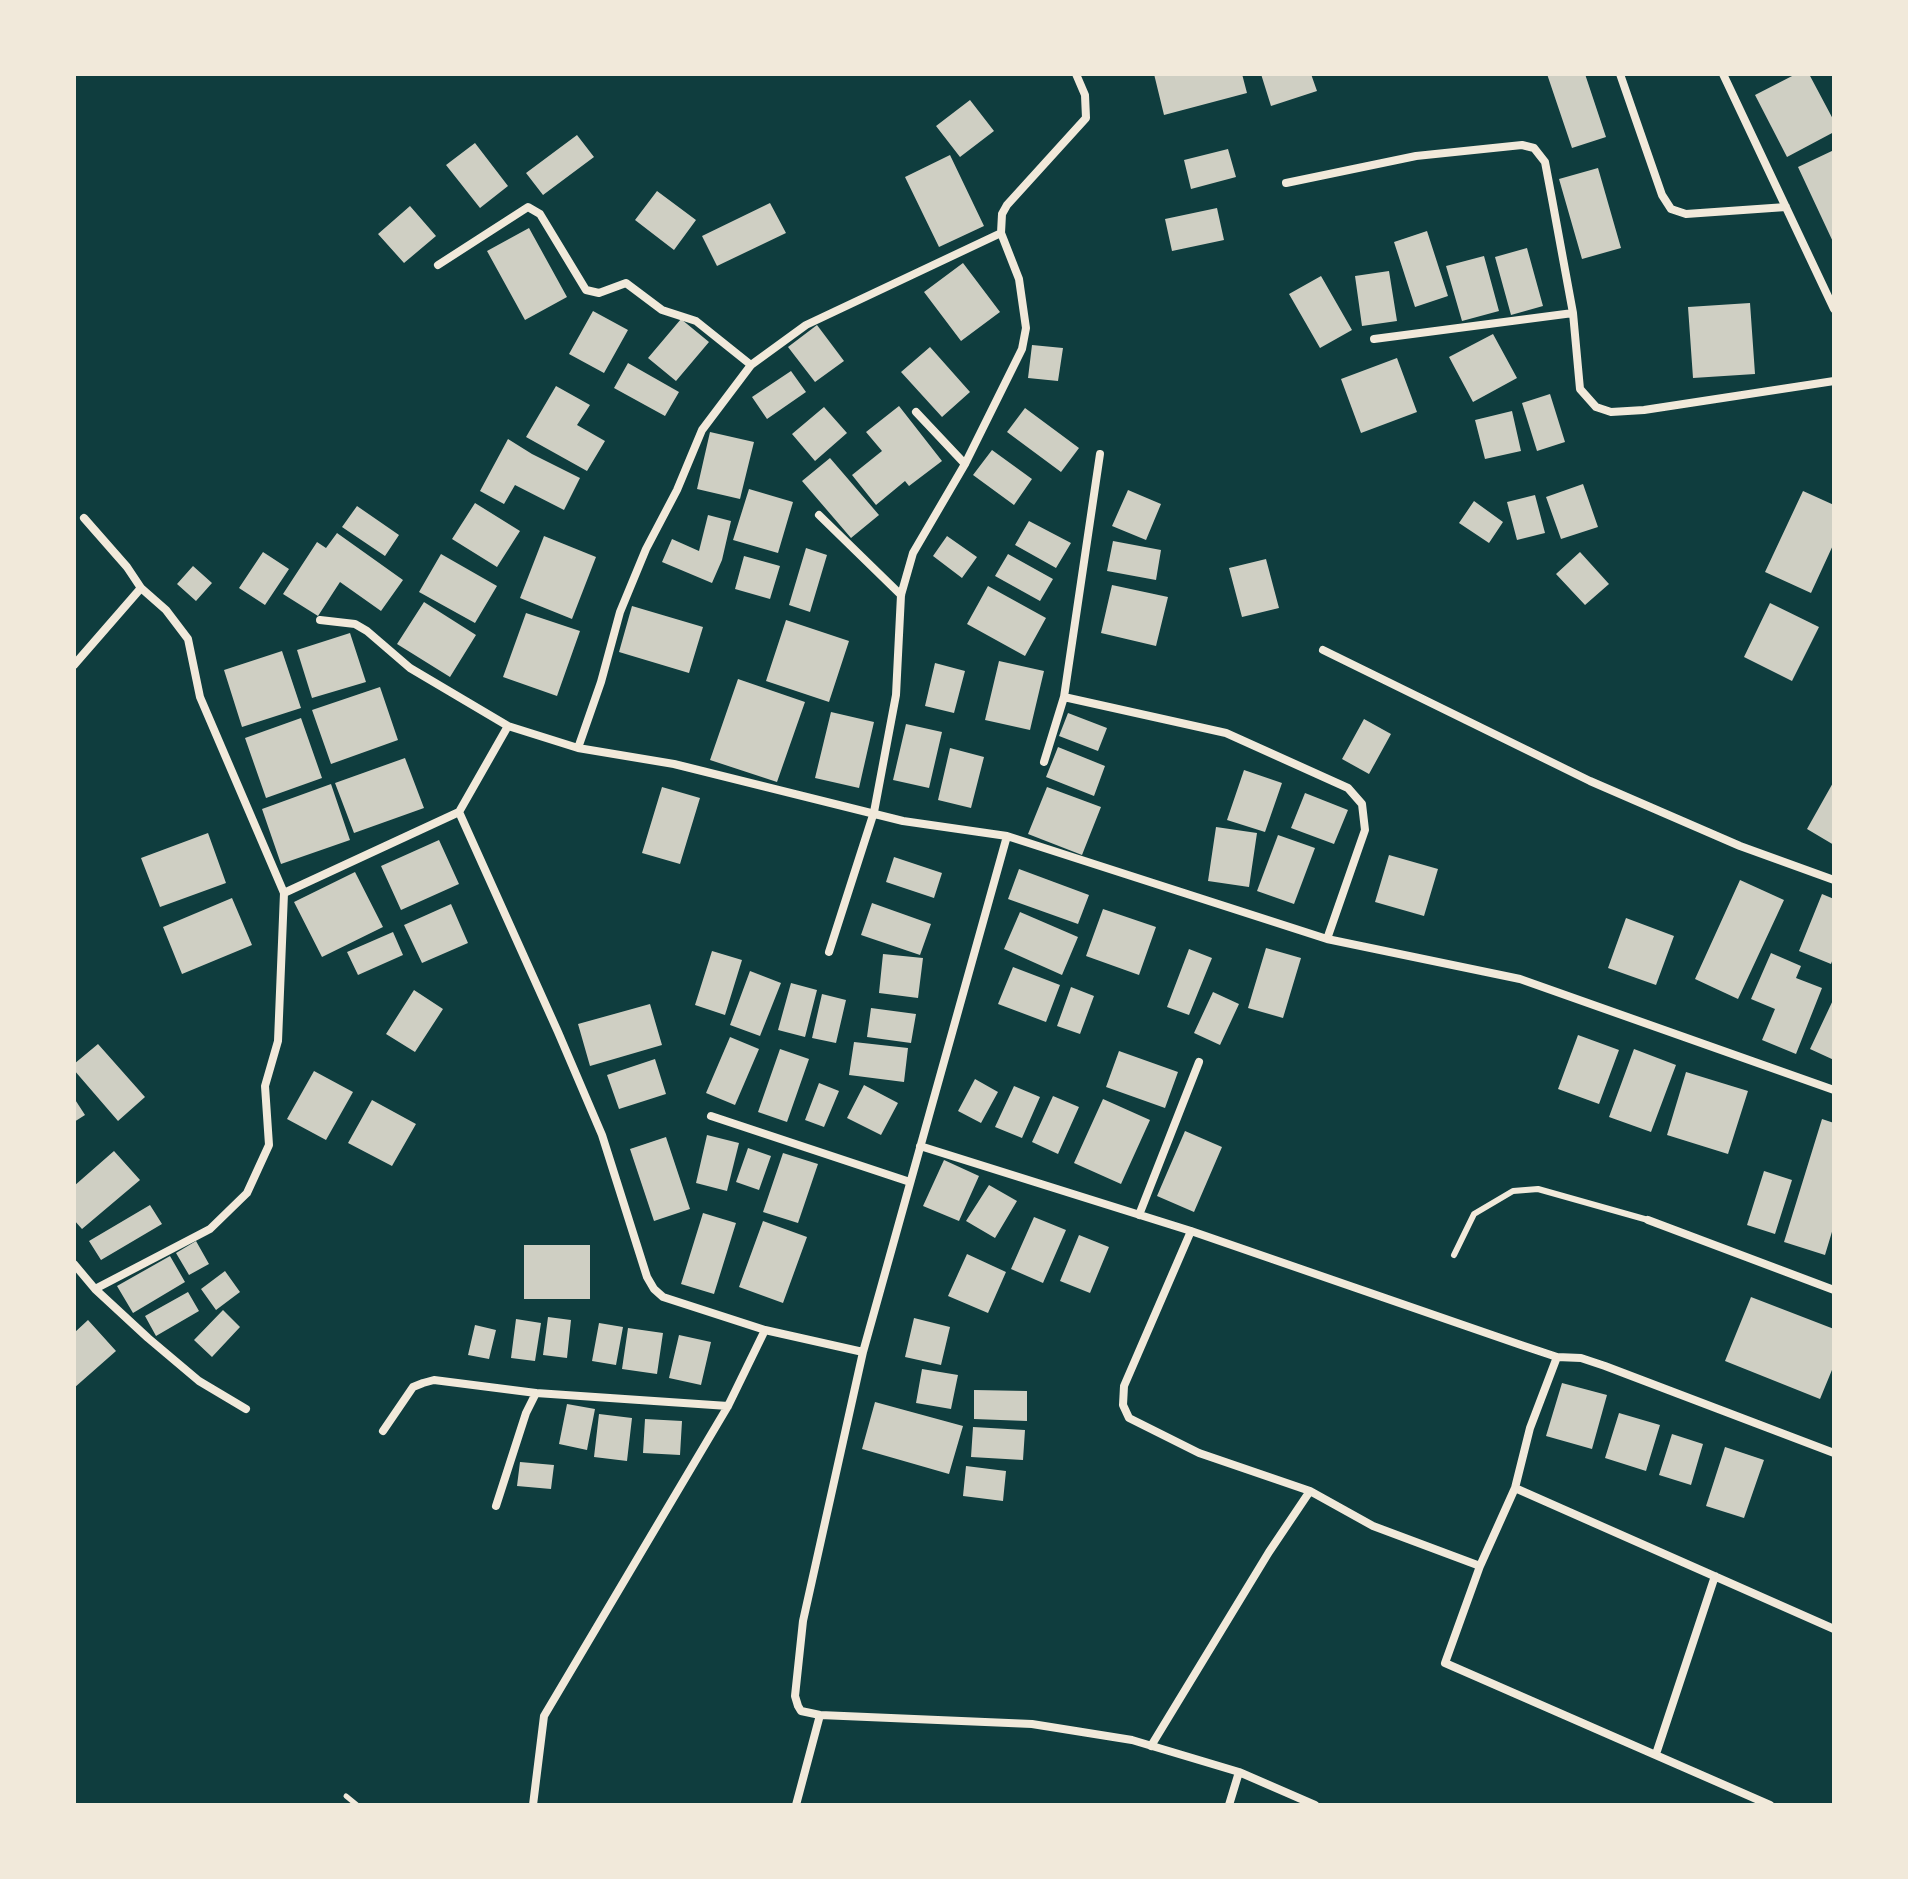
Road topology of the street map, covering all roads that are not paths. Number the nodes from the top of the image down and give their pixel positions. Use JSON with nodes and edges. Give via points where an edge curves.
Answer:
{"nodes":[{"id":1,"x":1076,"y":74,"type":"edge"},
{"id":2,"x":1620,"y":74,"type":"edge"},
{"id":3,"x":1723,"y":74,"type":"edge"},
{"id":4,"x":1286,"y":183,"type":"dead end"},
{"id":5,"x":1786,"y":207,"type":"junction"},
{"id":6,"x":1001,"y":233,"type":"junction"},
{"id":7,"x":438,"y":265,"type":"dead end"},
{"id":8,"x":1834,"y":309,"type":"edge"},
{"id":9,"x":1573,"y":313,"type":"junction"},
{"id":10,"x":1374,"y":339,"type":"dead end"},
{"id":11,"x":751,"y":365,"type":"junction"},
{"id":12,"x":1834,"y":381,"type":"edge"},
{"id":13,"x":916,"y":412,"type":"dead end"},
{"id":14,"x":1100,"y":454,"type":"dead end"},
{"id":15,"x":965,"y":464,"type":"junction"},
{"id":16,"x":819,"y":515,"type":"dead end"},
{"id":17,"x":84,"y":518,"type":"dead end"},
{"id":18,"x":141,"y":588,"type":"junction"},
{"id":19,"x":901,"y":595,"type":"junction"},
{"id":20,"x":320,"y":620,"type":"dead end"},
{"id":21,"x":1323,"y":650,"type":"dead end"},
{"id":22,"x":74,"y":665,"type":"edge"},
{"id":23,"x":1064,"y":697,"type":"junction"},
{"id":24,"x":508,"y":726,"type":"junction"},
{"id":25,"x":578,"y":748,"type":"junction"},
{"id":26,"x":1044,"y":762,"type":"dead end"},
{"id":27,"x":459,"y":812,"type":"junction"},
{"id":28,"x":874,"y":812,"type":"junction"},
{"id":29,"x":1007,"y":836,"type":"junction"},
{"id":30,"x":1834,"y":880,"type":"edge"},
{"id":31,"x":284,"y":893,"type":"junction"},
{"id":32,"x":1327,"y":939,"type":"junction"},
{"id":33,"x":829,"y":952,"type":"dead end"},
{"id":34,"x":1199,"y":1062,"type":"dead end"},
{"id":35,"x":1834,"y":1090,"type":"edge"},
{"id":36,"x":711,"y":1116,"type":"dead end"},
{"id":37,"x":920,"y":1146,"type":"junction"},
{"id":38,"x":910,"y":1182,"type":"junction"},
{"id":39,"x":1139,"y":1215,"type":"junction"},
{"id":40,"x":1648,"y":1220,"type":"joint"},
{"id":41,"x":1191,"y":1231,"type":"junction"},
{"id":42,"x":1454,"y":1255,"type":"dead end"},
{"id":43,"x":74,"y":1264,"type":"edge"},
{"id":44,"x":95,"y":1289,"type":"junction"},
{"id":45,"x":1834,"y":1290,"type":"edge"},
{"id":46,"x":765,"y":1330,"type":"junction"},
{"id":47,"x":863,"y":1352,"type":"junction"},
{"id":48,"x":1557,"y":1357,"type":"junction"},
{"id":49,"x":536,"y":1393,"type":"junction"},
{"id":50,"x":728,"y":1406,"type":"junction"},
{"id":51,"x":246,"y":1409,"type":"dead end"},
{"id":52,"x":383,"y":1431,"type":"dead end"},
{"id":53,"x":1834,"y":1453,"type":"edge"},
{"id":54,"x":1515,"y":1488,"type":"junction"},
{"id":55,"x":1310,"y":1491,"type":"junction"},
{"id":56,"x":496,"y":1506,"type":"dead end"},
{"id":57,"x":1480,"y":1566,"type":"junction"},
{"id":58,"x":1715,"y":1576,"type":"junction"},
{"id":59,"x":1834,"y":1629,"type":"edge"},
{"id":60,"x":820,"y":1715,"type":"junction"},
{"id":61,"x":1151,"y":1746,"type":"junction"},
{"id":62,"x":1656,"y":1754,"type":"junction"},
{"id":63,"x":1239,"y":1772,"type":"junction"},
{"id":64,"x":533,"y":1805,"type":"edge"},
{"id":65,"x":796,"y":1805,"type":"edge"},
{"id":66,"x":1229,"y":1805,"type":"edge"},
{"id":67,"x":1315,"y":1805,"type":"edge"},
{"id":68,"x":1770,"y":1805,"type":"edge"}],
"edges":[{"from":1,"to":6,"type":"street","via":[[1085,95],[1086,118],[1007,205]]},
{"from":2,"to":5,"type":"street","via":[[1671,209],[1686,214]]},
{"from":3,"to":5,"type":"street"},
{"from":4,"to":9,"type":"street","via":[[1416,156],[1534,148],[1545,162]]},
{"from":5,"to":8,"type":"street"},
{"from":6,"to":11,"type":"street","via":[[806,325]]},
{"from":6,"to":15,"type":"street","via":[[1019,279],[1026,328],[1022,349]]},
{"from":7,"to":11,"type":"street","via":[[528,207],[540,214],[586,290],[599,293],[626,283],[662,310],[696,321]]},
{"from":9,"to":10,"type":"street"},
{"from":9,"to":12,"type":"street","via":[[1580,389],[1596,407],[1611,412]]},
{"from":11,"to":25,"type":"street","via":[[702,430],[646,549],[620,612]]},
{"from":13,"to":15,"type":"street"},
{"from":14,"to":23,"type":"street"},
{"from":15,"to":19,"type":"street","via":[[913,553]]},
{"from":16,"to":19,"type":"street"},
{"from":17,"to":18,"type":"street"},
{"from":18,"to":22,"type":"street"},
{"from":18,"to":31,"type":"street","via":[[188,639],[200,697]]},
{"from":19,"to":28,"type":"street","via":[[896,695]]},
{"from":20,"to":24,"type":"street","via":[[355,624],[410,668]]},
{"from":21,"to":30,"type":"street","via":[[1590,781]]},
{"from":23,"to":26,"type":"street"},
{"from":23,"to":32,"type":"street","via":[[1226,733],[1348,788],[1362,804],[1365,830]]},
{"from":24,"to":25,"type":"street"},
{"from":24,"to":27,"type":"street"},
{"from":25,"to":28,"type":"street","via":[[674,764]]},
{"from":27,"to":31,"type":"street"},
{"from":27,"to":46,"type":"street","via":[[602,1135],[654,1289],[663,1297]]},
{"from":28,"to":29,"type":"street"},
{"from":28,"to":33,"type":"street"},
{"from":29,"to":32,"type":"street"},
{"from":29,"to":37,"type":"street"},
{"from":31,"to":44,"type":"street","via":[[278,1041],[265,1086],[269,1145],[247,1193],[210,1229]]},
{"from":32,"to":35,"type":"street","via":[[1520,979]]},
{"from":34,"to":39,"type":"street"},
{"from":36,"to":38,"type":"street"},
{"from":37,"to":38,"type":"street"},
{"from":37,"to":39,"type":"street"},
{"from":38,"to":47,"type":"street"},
{"from":39,"to":41,"type":"street"},
{"from":40,"to":42,"type":"lane","via":[[1538,1189],[1513,1191],[1474,1214]]},
{"from":40,"to":45,"type":"street"},
{"from":41,"to":48,"type":"street"},
{"from":41,"to":55,"type":"street","via":[[1124,1386],[1123,1405],[1129,1418],[1199,1453]]},
{"from":43,"to":44,"type":"street"},
{"from":44,"to":51,"type":"street","via":[[199,1381]]},
{"from":46,"to":47,"type":"street"},
{"from":46,"to":50,"type":"street"},
{"from":47,"to":60,"type":"street","via":[[803,1621],[795,1696],[801,1711]]},
{"from":48,"to":53,"type":"street","via":[[1605,1366]]},
{"from":48,"to":54,"type":"street","via":[[1530,1428]]},
{"from":49,"to":50,"type":"street"},
{"from":49,"to":52,"type":"street","via":[[434,1380],[413,1387]]},
{"from":49,"to":56,"type":"street"},
{"from":50,"to":64,"type":"street","via":[[544,1716]]},
{"from":54,"to":57,"type":"street"},
{"from":54,"to":58,"type":"street"},
{"from":55,"to":57,"type":"street","via":[[1373,1526]]},
{"from":55,"to":61,"type":"street"},
{"from":57,"to":62,"type":"street","via":[[1445,1663]]},
{"from":58,"to":59,"type":"street"},
{"from":58,"to":62,"type":"street"},
{"from":60,"to":61,"type":"street","via":[[1032,1724]]},
{"from":60,"to":65,"type":"street"},
{"from":61,"to":63,"type":"street"},
{"from":62,"to":68,"type":"street"},
{"from":63,"to":66,"type":"street"},
{"from":63,"to":67,"type":"street"}]}
